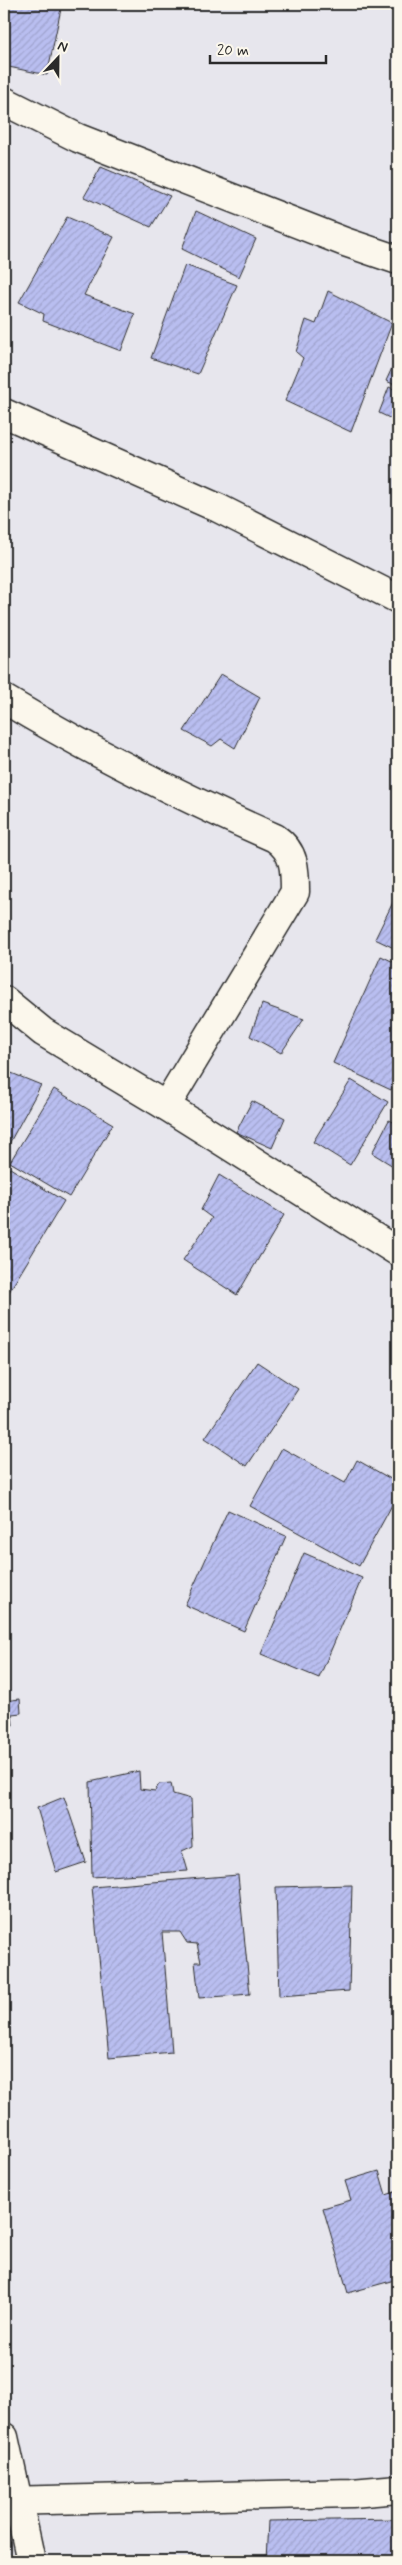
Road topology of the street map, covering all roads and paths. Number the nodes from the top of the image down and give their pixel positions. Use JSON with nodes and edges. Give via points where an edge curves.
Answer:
{"nodes":[{"id":1,"x":4,"y":101,"type":"edge"},
{"id":2,"x":398,"y":260,"type":"edge"},
{"id":3,"x":4,"y":413,"type":"edge"},
{"id":4,"x":398,"y":599,"type":"edge"},
{"id":5,"x":4,"y":699,"type":"edge"},
{"id":6,"x":4,"y":1000,"type":"edge"},
{"id":7,"x":166,"y":1106,"type":"junction"},
{"id":8,"x":398,"y":1252,"type":"edge"},
{"id":9,"x":4,"y":2437,"type":"edge"},
{"id":10,"x":398,"y":2489,"type":"edge"},
{"id":11,"x":11,"y":2501,"type":"edge"},
{"id":12,"x":31,"y":2561,"type":"edge"}],
"edges":[{"from":1,"to":2,"type":"street","via":[[78,138]]},
{"from":3,"to":4,"type":"street","via":[[218,508]]},
{"from":5,"to":7,"type":"street","via":[[54,730],[176,794],[275,838],[286,846],[295,864],[295,892]]},
{"from":6,"to":7,"type":"street","via":[[43,1032]]},
{"from":7,"to":8,"type":"street"},
{"from":9,"to":11,"type":"street"},
{"from":10,"to":11,"type":"street","via":[[352,2493]]},
{"from":11,"to":12,"type":"street"}]}
